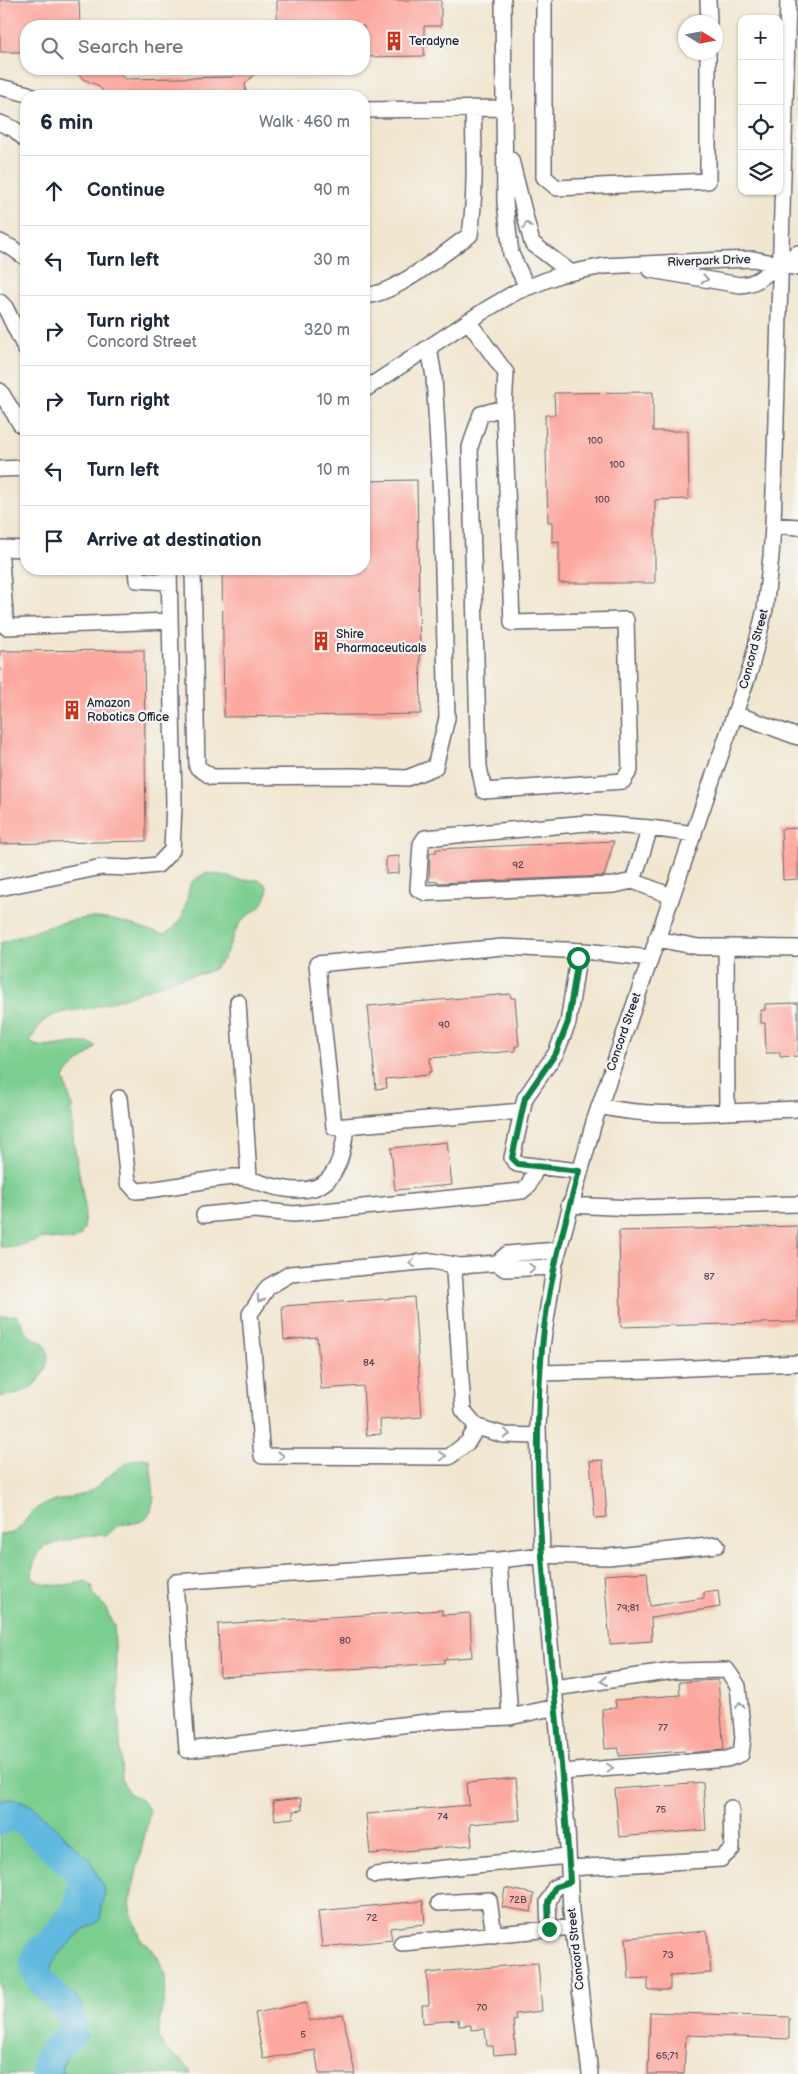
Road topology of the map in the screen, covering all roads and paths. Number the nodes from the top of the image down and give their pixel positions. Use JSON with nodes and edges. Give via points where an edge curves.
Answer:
{"nodes":[{"id":1,"x":503,"y":0,"type":"edge"},
{"id":2,"x":544,"y":0,"type":"edge"},
{"id":3,"x":708,"y":0,"type":"edge"},
{"id":4,"x":788,"y":0,"type":"edge"},
{"id":5,"x":709,"y":15,"type":"edge"},
{"id":6,"x":708,"y":60,"type":"edge"},
{"id":7,"x":0,"y":87,"type":"edge"},
{"id":8,"x":20,"y":92,"type":"edge"},
{"id":9,"x":473,"y":108,"type":"junction"},
{"id":10,"x":370,"y":110,"type":"edge"},
{"id":11,"x":505,"y":112,"type":"junction"},
{"id":12,"x":0,"y":123,"type":"edge"},
{"id":13,"x":20,"y":134,"type":"edge"},
{"id":14,"x":0,"y":242,"type":"edge"},
{"id":15,"x":798,"y":253,"type":"edge"},
{"id":16,"x":20,"y":254,"type":"edge"},
{"id":17,"x":779,"y":263,"type":"junction"},
{"id":18,"x":622,"y":265,"type":"junction"},
{"id":19,"x":798,"y":268,"type":"edge"},
{"id":20,"x":570,"y":272,"type":"junction"},
{"id":21,"x":527,"y":287,"type":"junction"},
{"id":22,"x":370,"y":295,"type":"edge"},
{"id":23,"x":0,"y":302,"type":"edge"},
{"id":24,"x":468,"y":321,"type":"junction"},
{"id":25,"x":20,"y":338,"type":"edge"},
{"id":26,"x":429,"y":348,"type":"junction"},
{"id":27,"x":370,"y":386,"type":"edge"},
{"id":28,"x":0,"y":391,"type":"edge"},
{"id":29,"x":504,"y":408,"type":"junction"},
{"id":30,"x":20,"y":425,"type":"dead end"},
{"id":31,"x":20,"y":468,"type":"edge"},
{"id":32,"x":0,"y":469,"type":"edge"},
{"id":33,"x":772,"y":525,"type":"junction"},
{"id":34,"x":798,"y":528,"type":"edge"},
{"id":35,"x":20,"y":549,"type":"edge"},
{"id":36,"x":137,"y":575,"type":"edge"},
{"id":37,"x":169,"y":575,"type":"edge"},
{"id":38,"x":193,"y":575,"type":"edge"},
{"id":39,"x":170,"y":621,"type":"junction"},
{"id":40,"x":736,"y":714,"type":"junction"},
{"id":41,"x":798,"y":737,"type":"edge"},
{"id":42,"x":650,"y":828,"type":"junction"},
{"id":43,"x":694,"y":834,"type":"junction"},
{"id":44,"x":633,"y":880,"type":"junction"},
{"id":45,"x":0,"y":888,"type":"edge"},
{"id":46,"x":672,"y":896,"type":"junction"},
{"id":47,"x":656,"y":939,"type":"junction"},
{"id":48,"x":726,"y":947,"type":"junction"},
{"id":49,"x":798,"y":948,"type":"edge"},
{"id":50,"x":584,"y":951,"type":"junction"},
{"id":51,"x":650,"y":958,"type":"junction"},
{"id":52,"x":238,"y":1002,"type":"dead end"},
{"id":53,"x":118,"y":1098,"type":"dead end"},
{"id":54,"x":599,"y":1106,"type":"junction"},
{"id":55,"x":798,"y":1109,"type":"edge"},
{"id":56,"x":522,"y":1112,"type":"junction"},
{"id":57,"x":727,"y":1112,"type":"junction"},
{"id":58,"x":346,"y":1126,"type":"junction"},
{"id":59,"x":536,"y":1167,"type":"junction"},
{"id":60,"x":579,"y":1171,"type":"junction"},
{"id":61,"x":249,"y":1177,"type":"junction"},
{"id":62,"x":798,"y":1204,"type":"edge"},
{"id":63,"x":569,"y":1205,"type":"junction"},
{"id":64,"x":204,"y":1215,"type":"dead end"},
{"id":65,"x":558,"y":1250,"type":"junction"},
{"id":66,"x":498,"y":1263,"type":"junction"},
{"id":67,"x":460,"y":1266,"type":"junction"},
{"id":68,"x":554,"y":1267,"type":"junction"},
{"id":69,"x":798,"y":1363,"type":"edge"},
{"id":70,"x":541,"y":1372,"type":"junction"},
{"id":71,"x":477,"y":1427,"type":"junction"},
{"id":72,"x":538,"y":1436,"type":"junction"},
{"id":73,"x":718,"y":1545,"type":"dead end"},
{"id":74,"x":542,"y":1555,"type":"junction"},
{"id":75,"x":499,"y":1560,"type":"junction"},
{"id":76,"x":554,"y":1688,"type":"junction"},
{"id":77,"x":556,"y":1707,"type":"junction"},
{"id":78,"x":510,"y":1717,"type":"junction"},
{"id":79,"x":562,"y":1772,"type":"junction"},
{"id":80,"x":731,"y":1808,"type":"dead end"},
{"id":81,"x":569,"y":1869,"type":"junction"},
{"id":82,"x":376,"y":1875,"type":"dead end"},
{"id":83,"x":439,"y":1903,"type":"dead end"},
{"id":84,"x":573,"y":1927,"type":"junction"},
{"id":85,"x":549,"y":1929,"type":"junction"},
{"id":86,"x":494,"y":1935,"type":"junction"},
{"id":87,"x":402,"y":1943,"type":"dead end"},
{"id":88,"x":590,"y":2074,"type":"edge"}],
"edges":[{"from":1,"to":11,"type":"street"},
{"from":2,"to":6,"type":"street","via":[[544,177],[558,188],[708,180]]},
{"from":3,"to":5,"type":"street"},
{"from":4,"to":17,"type":"street","name":"Concord Street"},
{"from":7,"to":8,"type":"street"},
{"from":9,"to":10,"type":"street"},
{"from":9,"to":11,"type":"street"},
{"from":9,"to":22,"type":"street","via":[[475,165],[470,235],[394,286]]},
{"from":20,"to":11,"type":"street","one_way":true,"via":[[532,243],[513,169]]},
{"from":11,"to":21,"type":"street","via":[[505,202],[511,254]]},
{"from":12,"to":13,"type":"street"},
{"from":14,"to":16,"type":"street"},
{"from":15,"to":17,"type":"street"},
{"from":17,"to":18,"type":"street","name":"Riverpark Drive","via":[[753,259]]},
{"from":18,"to":17,"type":"street","name":"Riverpark Drive","one_way":true,"via":[[740,285],[758,282]]},
{"from":17,"to":19,"type":"street"},
{"from":17,"to":33,"type":"street","name":"Concord Street"},
{"from":18,"to":20,"type":"street","name":"Riverpark Drive"},
{"from":20,"to":21,"type":"street","name":"Riverpark Drive"},
{"from":21,"to":24,"type":"street","name":"Riverpark Drive"},
{"from":23,"to":25,"type":"street"},
{"from":24,"to":26,"type":"street","name":"Riverpark Drive"},
{"from":24,"to":29,"type":"street","via":[[506,373]]},
{"from":26,"to":27,"type":"street","name":"Riverpark Drive"},
{"from":26,"to":38,"type":"street","via":[[434,377],[441,497],[447,718],[435,767],[407,778],[212,777],[197,767]]},
{"from":28,"to":30,"type":"street"},
{"from":29,"to":29,"type":"street","via":[[481,414],[470,447],[479,767],[484,791],[623,781],[630,770],[626,620],[512,623]]},
{"from":31,"to":32,"type":"street"},
{"from":33,"to":34,"type":"street"},
{"from":33,"to":40,"type":"street","name":"Concord Street","via":[[763,618]]},
{"from":35,"to":39,"type":"street","via":[[0,548],[6,627]]},
{"from":36,"to":37,"type":"street","via":[[137,580]]},
{"from":37,"to":39,"type":"street"},
{"from":39,"to":45,"type":"street","via":[[172,850],[158,865],[102,867]]},
{"from":40,"to":41,"type":"street"},
{"from":40,"to":43,"type":"street","name":"Concord Street"},
{"from":42,"to":43,"type":"street"},
{"from":42,"to":44,"type":"street"},
{"from":42,"to":44,"type":"street","via":[[587,823],[425,838],[421,844],[418,889],[426,893],[614,885]]},
{"from":43,"to":46,"type":"street","name":"Concord Street"},
{"from":44,"to":46,"type":"street"},
{"from":46,"to":47,"type":"street","name":"Concord Street"},
{"from":47,"to":48,"type":"street","via":[[699,947]]},
{"from":47,"to":51,"type":"street","name":"Concord Street"},
{"from":48,"to":49,"type":"street"},
{"from":48,"to":57,"type":"street"},
{"from":50,"to":51,"type":"street"},
{"from":50,"to":56,"type":"street","via":[[578,958],[568,1022],[556,1053],[525,1098]]},
{"from":50,"to":58,"type":"street","via":[[503,947],[317,964],[334,1127]]},
{"from":51,"to":54,"type":"street","name":"Concord Street"},
{"from":52,"to":61,"type":"street"},
{"from":53,"to":61,"type":"street","via":[[128,1182],[136,1191]]},
{"from":54,"to":57,"type":"street","via":[[620,1111],[668,1114]]},
{"from":54,"to":60,"type":"street","name":"Concord Street"},
{"from":55,"to":57,"type":"street"},
{"from":56,"to":58,"type":"street"},
{"from":56,"to":59,"type":"street","via":[[512,1158],[518,1164]]},
{"from":58,"to":61,"type":"street","via":[[342,1158],[328,1182],[300,1191],[266,1185]]},
{"from":59,"to":60,"type":"street"},
{"from":59,"to":64,"type":"street","via":[[528,1186],[522,1191],[294,1214],[254,1210]]},
{"from":60,"to":63,"type":"street","name":"Concord Street"},
{"from":62,"to":63,"type":"street","via":[[632,1208]]},
{"from":63,"to":65,"type":"street","name":"Concord Street"},
{"from":65,"to":66,"type":"street","via":[[507,1254]]},
{"from":65,"to":68,"type":"street","name":"Concord Street"},
{"from":66,"to":67,"type":"street"},
{"from":66,"to":68,"type":"street","one_way":true,"via":[[505,1269]]},
{"from":67,"to":71,"type":"street","via":[[454,1272],[461,1398],[463,1410]]},
{"from":67,"to":71,"type":"street","one_way":true,"via":[[432,1261],[290,1274],[268,1286],[250,1314],[262,1456],[449,1457],[468,1442]]},
{"from":68,"to":70,"type":"street","name":"Concord Street"},
{"from":69,"to":70,"type":"street"},
{"from":70,"to":72,"type":"street","name":"Concord Street"},
{"from":71,"to":72,"type":"street","one_way":true,"via":[[504,1435]]},
{"from":72,"to":74,"type":"street","name":"Concord Street"},
{"from":73,"to":74,"type":"street","via":[[608,1557]]},
{"from":74,"to":75,"type":"street"},
{"from":74,"to":76,"type":"street","name":"Concord Street"},
{"from":75,"to":78,"type":"street"},
{"from":75,"to":78,"type":"street","via":[[175,1582],[187,1750],[445,1720]]},
{"from":76,"to":77,"type":"street","name":"Concord Street"},
{"from":79,"to":76,"type":"street","one_way":true,"via":[[727,1759],[741,1754],[743,1738],[738,1686],[727,1670],[674,1671]]},
{"from":77,"to":78,"type":"street"},
{"from":77,"to":79,"type":"street","name":"Concord Street"},
{"from":79,"to":81,"type":"street","name":"Concord Street"},
{"from":80,"to":81,"type":"street","via":[[732,1850],[721,1859]]},
{"from":81,"to":82,"type":"street"},
{"from":81,"to":84,"type":"street","name":"Concord Street"},
{"from":81,"to":85,"type":"street","via":[[548,1902]]},
{"from":83,"to":86,"type":"street","via":[[489,1900]]},
{"from":84,"to":85,"type":"street"},
{"from":84,"to":88,"type":"street","name":"Concord Street"},
{"from":85,"to":86,"type":"street"},
{"from":86,"to":87,"type":"street"}]}
